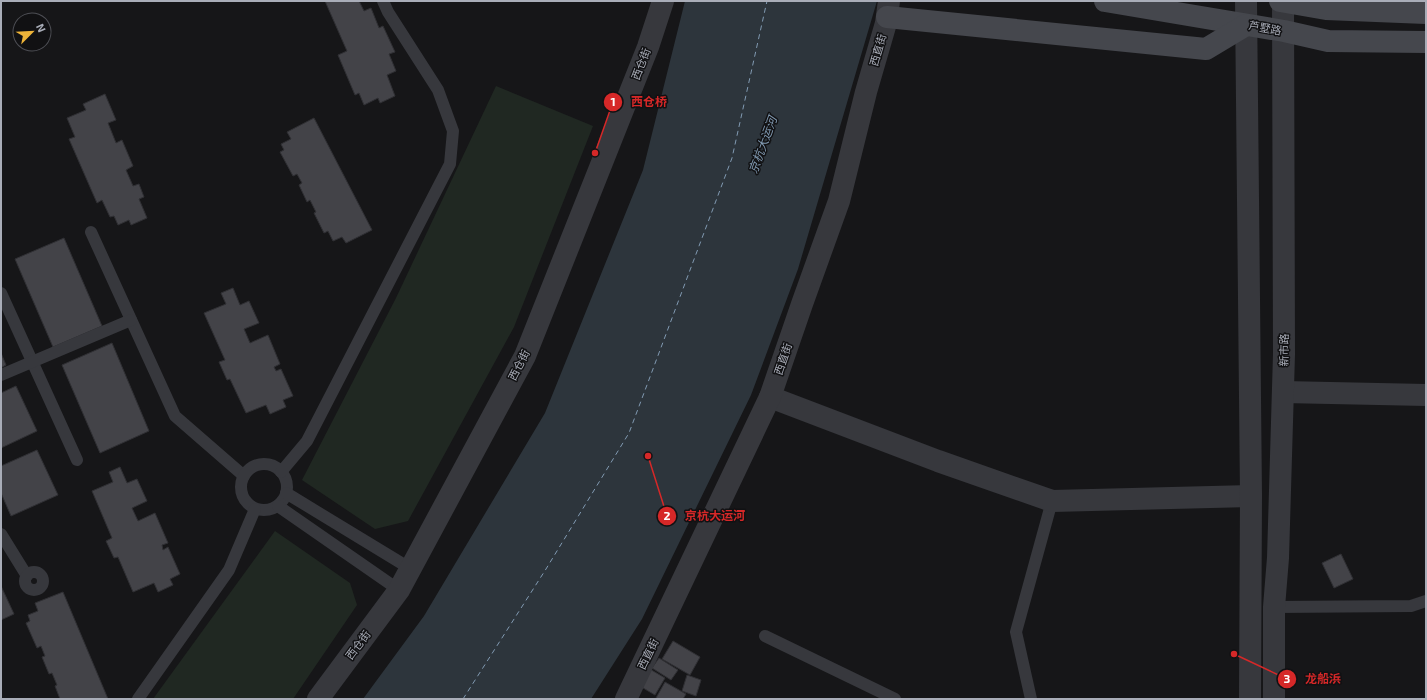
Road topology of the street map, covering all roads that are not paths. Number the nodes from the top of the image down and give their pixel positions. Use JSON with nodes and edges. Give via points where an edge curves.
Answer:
{"nodes":[{"id":1,"x":384,"y":1,"type":"edge"},
{"id":2,"x":663,"y":1,"type":"edge"},
{"id":3,"x":1105,"y":1,"type":"edge"},
{"id":4,"x":1246,"y":1,"type":"edge"},
{"id":5,"x":1282,"y":1,"type":"edge"},
{"id":6,"x":888,"y":9,"type":"edge"},
{"id":7,"x":1426,"y":13,"type":"edge"},
{"id":8,"x":1246,"y":25,"type":"junction"},
{"id":9,"x":1284,"y":31,"type":"junction"},
{"id":10,"x":1426,"y":42,"type":"edge"},
{"id":11,"x":91,"y":232,"type":"dead end"},
{"id":12,"x":1,"y":294,"type":"edge"},
{"id":13,"x":131,"y":320,"type":"junction"},
{"id":14,"x":32,"y":362,"type":"junction"},
{"id":15,"x":1,"y":375,"type":"edge"},
{"id":16,"x":1283,"y":392,"type":"junction"},
{"id":17,"x":1426,"y":395,"type":"edge"},
{"id":18,"x":770,"y":397,"type":"junction"},
{"id":19,"x":77,"y":460,"type":"dead end"},
{"id":20,"x":281,"y":472,"type":"junction"},
{"id":21,"x":244,"y":476,"type":"junction"},
{"id":22,"x":286,"y":493,"type":"junction"},
{"id":23,"x":1251,"y":496,"type":"junction"},
{"id":24,"x":1052,"y":501,"type":"junction"},
{"id":25,"x":278,"y":506,"type":"junction"},
{"id":26,"x":255,"y":509,"type":"junction"},
{"id":27,"x":1,"y":534,"type":"edge"},
{"id":28,"x":411,"y":569,"type":"junction"},
{"id":29,"x":26,"y":576,"type":"dead end"},
{"id":30,"x":399,"y":590,"type":"junction"},
{"id":31,"x":1426,"y":602,"type":"edge"},
{"id":32,"x":1274,"y":607,"type":"junction"},
{"id":33,"x":765,"y":636,"type":"dead end"},
{"id":34,"x":138,"y":699,"type":"edge"},
{"id":35,"x":318,"y":699,"type":"edge"},
{"id":36,"x":626,"y":699,"type":"edge"},
{"id":37,"x":895,"y":699,"type":"edge"},
{"id":38,"x":1031,"y":699,"type":"edge"},
{"id":39,"x":1250,"y":699,"type":"edge"},
{"id":40,"x":1274,"y":699,"type":"edge"}],
"edges":[{"from":1,"to":20,"type":"lane","via":[[388,12],[438,90],[452,131],[450,164],[307,441]]},
{"from":2,"to":28,"type":"street","name":"西仓街","via":[[648,47],[525,356]]},
{"from":3,"to":8,"type":"main road","name":"芦墅路"},
{"from":4,"to":8,"type":"street"},
{"from":5,"to":7,"type":"main road","via":[[1326,9]]},
{"from":5,"to":9,"type":"street","name":"新市路"},
{"from":6,"to":8,"type":"main road","via":[[1206,49]]},
{"from":6,"to":18,"type":"street","name":"西直街","via":[[839,201]]},
{"from":8,"to":9,"type":"main road","name":"芦墅路"},
{"from":8,"to":23,"type":"street"},
{"from":9,"to":10,"type":"main road","name":"芦墅路","via":[[1328,40]]},
{"from":9,"to":16,"type":"street","name":"新市路"},
{"from":11,"to":13,"type":"lane"},
{"from":12,"to":14,"type":"lane"},
{"from":13,"to":14,"type":"lane"},
{"from":13,"to":21,"type":"lane","via":[[175,416]]},
{"from":14,"to":15,"type":"lane"},
{"from":14,"to":19,"type":"lane"},
{"from":16,"to":17,"type":"street"},
{"from":16,"to":32,"type":"street","name":"新市路"},
{"from":18,"to":24,"type":"street"},
{"from":18,"to":36,"type":"street","name":"西直街"},
{"from":20,"to":21,"type":"lane","via":[[275,467],[261,464],[248,470]]},
{"from":20,"to":22,"type":"lane","via":[[287,485]]},
{"from":21,"to":26,"type":"lane","via":[[241,483],[243,498]]},
{"from":22,"to":25,"type":"lane"},
{"from":22,"to":28,"type":"lane"},
{"from":23,"to":24,"type":"street"},
{"from":23,"to":39,"type":"street"},
{"from":24,"to":38,"type":"lane","via":[[1016,632]]},
{"from":25,"to":26,"type":"lane","via":[[271,510]]},
{"from":25,"to":30,"type":"lane"},
{"from":26,"to":34,"type":"lane","via":[[229,570]]},
{"from":27,"to":29,"type":"lane"},
{"from":28,"to":30,"type":"street","name":"西仓街"},
{"from":30,"to":35,"type":"street","name":"西仓街"},
{"from":31,"to":32,"type":"lane","via":[[1411,606]]},
{"from":32,"to":40,"type":"street","name":"新市路"},
{"from":33,"to":37,"type":"lane"}]}
